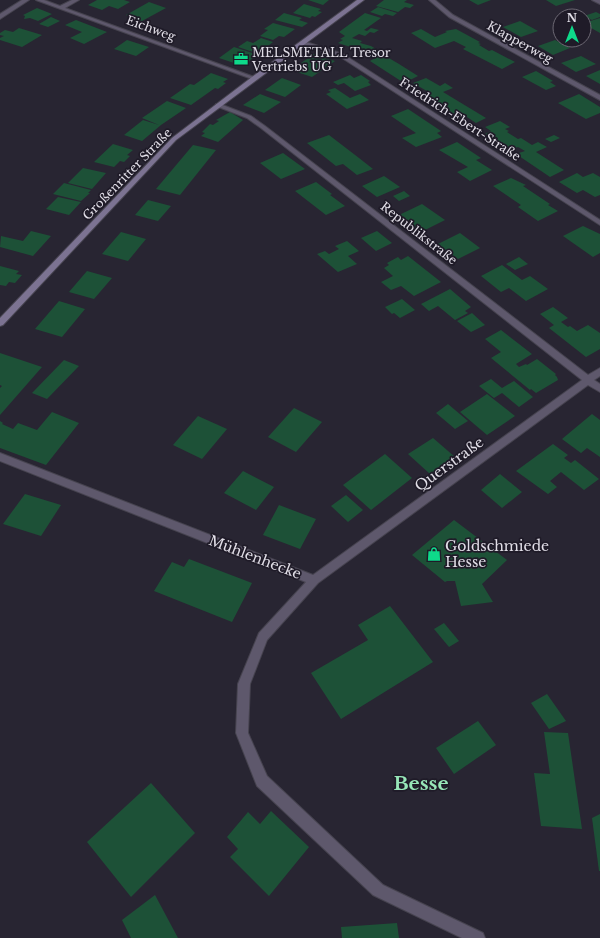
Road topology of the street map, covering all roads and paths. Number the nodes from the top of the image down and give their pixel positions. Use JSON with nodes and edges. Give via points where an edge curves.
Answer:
{"nodes":[{"id":1,"x":26,"y":0,"type":"edge"},
{"id":2,"x":39,"y":0,"type":"edge"},
{"id":3,"x":76,"y":0,"type":"edge"},
{"id":4,"x":362,"y":0,"type":"edge"},
{"id":5,"x":434,"y":0,"type":"edge"},
{"id":6,"x":595,"y":0,"type":"edge"},
{"id":7,"x":600,"y":2,"type":"edge"},
{"id":8,"x":62,"y":7,"type":"junction"},
{"id":9,"x":0,"y":17,"type":"edge"},
{"id":10,"x":303,"y":43,"type":"junction"},
{"id":11,"x":254,"y":78,"type":"junction"},
{"id":12,"x":600,"y":98,"type":"edge"},
{"id":13,"x":218,"y":105,"type":"junction"},
{"id":14,"x":600,"y":223,"type":"edge"},
{"id":15,"x":0,"y":323,"type":"edge"},
{"id":16,"x":600,"y":371,"type":"edge"},
{"id":17,"x":588,"y":380,"type":"junction"},
{"id":18,"x":600,"y":389,"type":"edge"},
{"id":19,"x":0,"y":457,"type":"edge"},
{"id":20,"x":314,"y":580,"type":"junction"},
{"id":21,"x":478,"y":938,"type":"edge"}],
"edges":[{"from":1,"to":9,"type":"street"},
{"from":2,"to":8,"type":"street","name":"Eichweg"},
{"from":3,"to":8,"type":"street"},
{"from":4,"to":10,"type":"main road","name":"Großenritter Straße"},
{"from":5,"to":12,"type":"street","name":"Klapperweg","via":[[451,16]]},
{"from":6,"to":7,"type":"street"},
{"from":8,"to":11,"type":"street","name":"Eichweg"},
{"from":10,"to":11,"type":"main road","name":"Großenritter Straße"},
{"from":10,"to":14,"type":"street","name":"Friedrich-Ebert-Straße","via":[[341,55]]},
{"from":11,"to":13,"type":"main road","name":"Großenritter Straße"},
{"from":13,"to":15,"type":"main road","name":"Großenritter Straße","via":[[174,139]]},
{"from":13,"to":17,"type":"street","name":"Republikstraße","via":[[248,117],[262,127]]},
{"from":16,"to":17,"type":"street","name":"Querstraße"},
{"from":17,"to":18,"type":"street","name":"Republikstraße"},
{"from":17,"to":20,"type":"street","name":"Querstraße"},
{"from":19,"to":20,"type":"street","name":"Mühlenhecke"},
{"from":20,"to":21,"type":"street","name":"Mühlenhecke","via":[[263,637],[244,684],[242,733],[262,780],[378,890]]}]}
